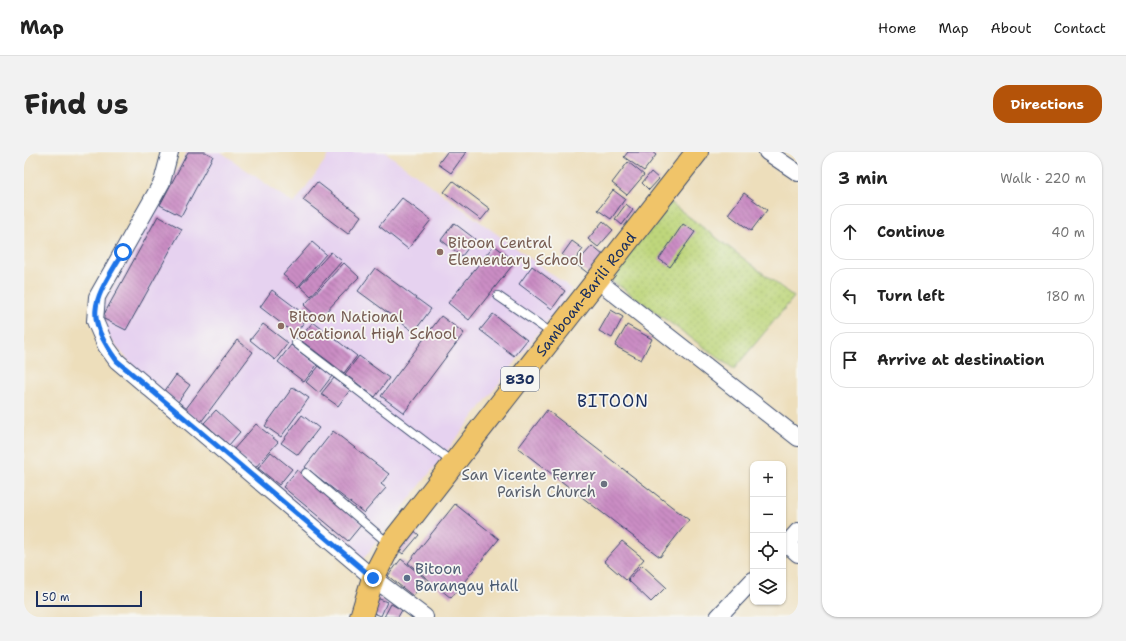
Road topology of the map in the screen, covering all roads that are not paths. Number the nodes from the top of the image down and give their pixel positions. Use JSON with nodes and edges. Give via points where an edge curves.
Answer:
{"nodes":[{"id":1,"x":170,"y":152,"type":"edge"},
{"id":2,"x":697,"y":152,"type":"edge"},
{"id":3,"x":767,"y":152,"type":"edge"},
{"id":4,"x":798,"y":174,"type":"edge"},
{"id":5,"x":597,"y":280,"type":"junction"},
{"id":6,"x":498,"y":296,"type":"dead end"},
{"id":7,"x":554,"y":335,"type":"junction"},
{"id":8,"x":296,"y":343,"type":"dead end"},
{"id":9,"x":798,"y":438,"type":"edge"},
{"id":10,"x":454,"y":463,"type":"junction"},
{"id":11,"x":306,"y":473,"type":"dead end"},
{"id":12,"x":798,"y":531,"type":"edge"},
{"id":13,"x":390,"y":544,"type":"junction"},
{"id":14,"x":789,"y":549,"type":"edge"},
{"id":15,"x":373,"y":578,"type":"junction"},
{"id":16,"x":750,"y":583,"type":"edge"},
{"id":17,"x":361,"y":617,"type":"edge"},
{"id":18,"x":425,"y":617,"type":"edge"},
{"id":19,"x":718,"y":617,"type":"edge"}],
"edges":[{"from":1,"to":15,"type":"street","via":[[162,182],[97,297],[95,321],[106,346],[117,361]]},
{"from":2,"to":5,"type":"highway","name":"Samboan-Barili Road","number":"830"},
{"from":3,"to":4,"type":"street"},
{"from":5,"to":7,"type":"highway","name":"Samboan-Barili Road","number":"830"},
{"from":5,"to":9,"type":"street"},
{"from":6,"to":7,"type":"lane"},
{"from":7,"to":10,"type":"highway","name":"Samboan-Barili Road","number":"830"},
{"from":8,"to":10,"type":"lane"},
{"from":10,"to":13,"type":"highway","name":"Samboan-Barili Road","number":"830"},
{"from":11,"to":13,"type":"lane"},
{"from":12,"to":14,"type":"street"},
{"from":13,"to":15,"type":"highway","name":"Samboan-Barili Road","number":"830"},
{"from":15,"to":17,"type":"highway","name":"Samboan-Barili Road","number":"830"},
{"from":15,"to":18,"type":"street"},
{"from":16,"to":19,"type":"street"}]}
